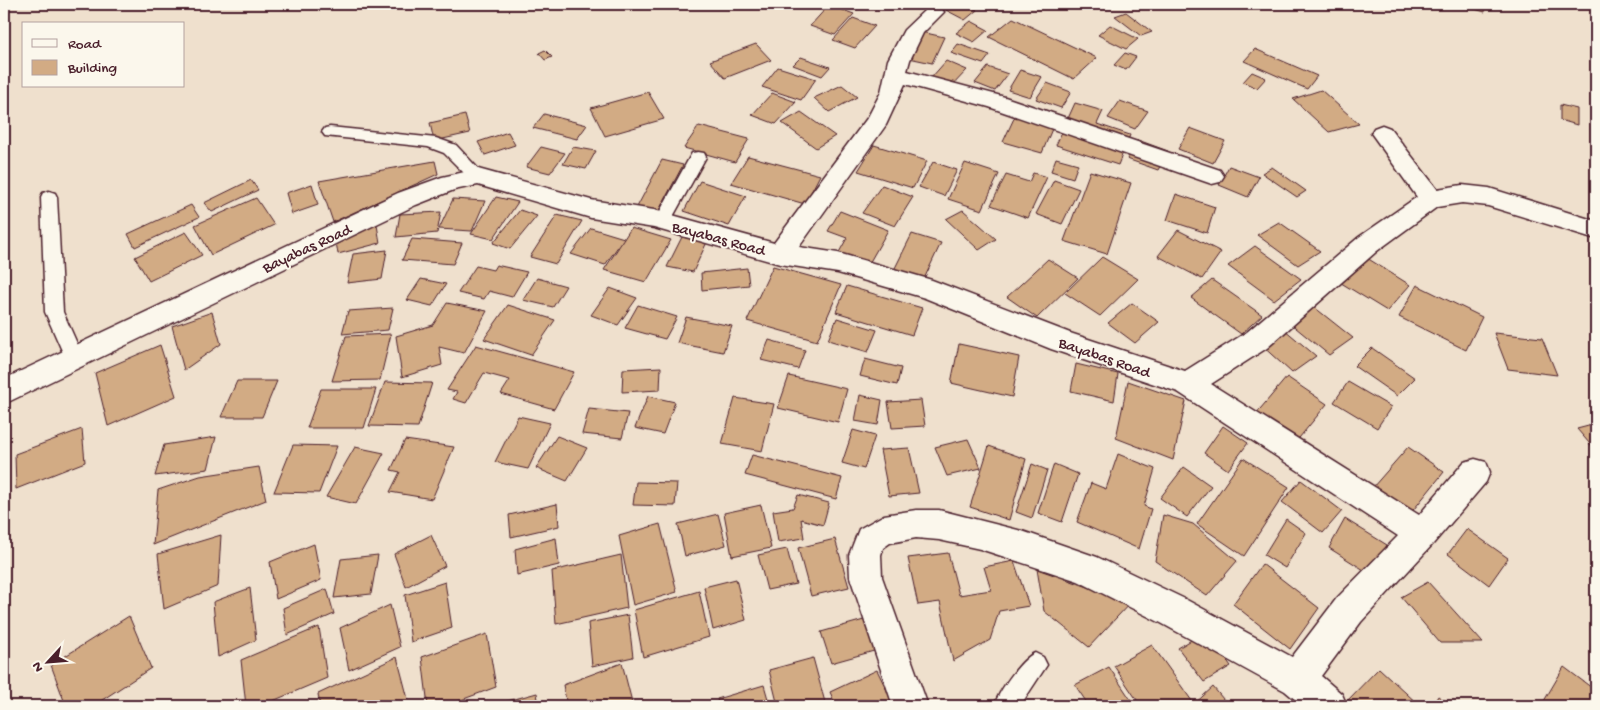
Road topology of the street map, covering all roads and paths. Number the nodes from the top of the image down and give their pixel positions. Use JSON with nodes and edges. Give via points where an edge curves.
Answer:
{"nodes":[{"id":1,"x":934,"y":12,"type":"dead end"},
{"id":2,"x":896,"y":75,"type":"junction"},
{"id":3,"x":330,"y":132,"type":"dead end"},
{"id":4,"x":1382,"y":133,"type":"dead end"},
{"id":5,"x":698,"y":157,"type":"dead end"},
{"id":6,"x":1212,"y":176,"type":"dead end"},
{"id":7,"x":478,"y":177,"type":"junction"},
{"id":8,"x":49,"y":197,"type":"dead end"},
{"id":9,"x":1431,"y":199,"type":"junction"},
{"id":10,"x":662,"y":222,"type":"junction"},
{"id":11,"x":1596,"y":230,"type":"edge"},
{"id":12,"x":780,"y":254,"type":"junction"},
{"id":13,"x":74,"y":358,"type":"junction"},
{"id":14,"x":1188,"y":384,"type":"junction"},
{"id":15,"x":4,"y":392,"type":"edge"},
{"id":16,"x":1475,"y":472,"type":"dead end"},
{"id":17,"x":1422,"y":534,"type":"junction"},
{"id":18,"x":1035,"y":665,"type":"dead end"},
{"id":19,"x":1297,"y":680,"type":"junction"},
{"id":20,"x":910,"y":706,"type":"edge"},
{"id":21,"x":1006,"y":706,"type":"edge"},
{"id":22,"x":1330,"y":706,"type":"edge"}],
"edges":[{"from":1,"to":2,"type":"street","via":[[914,30],[899,60]]},
{"from":2,"to":6,"type":"street","via":[[997,102]]},
{"from":2,"to":12,"type":"street","via":[[892,92],[878,120]]},
{"from":3,"to":7,"type":"lane","via":[[430,142],[450,149]]},
{"from":4,"to":9,"type":"street"},
{"from":5,"to":10,"type":"lane"},
{"from":7,"to":10,"type":"street","name":"Bayabas Road","via":[[591,209]]},
{"from":7,"to":13,"type":"street","name":"Bayabas Road","via":[[450,183],[407,200]]},
{"from":8,"to":13,"type":"lane","via":[[54,312]]},
{"from":9,"to":11,"type":"street","via":[[1462,194],[1489,197]]},
{"from":9,"to":14,"type":"street","via":[[1368,244],[1257,340]]},
{"from":10,"to":12,"type":"street","name":"Bayabas Road"},
{"from":12,"to":14,"type":"street","name":"Bayabas Road","via":[[838,263],[932,290],[1061,341]]},
{"from":13,"to":15,"type":"street","name":"Bayabas Road"},
{"from":14,"to":17,"type":"street","name":"Bayabas Road"},
{"from":16,"to":17,"type":"street"},
{"from":17,"to":19,"type":"street","via":[[1349,610]]},
{"from":18,"to":21,"type":"lane"},
{"from":19,"to":20,"type":"street","via":[[1173,610],[1086,568],[980,534],[916,524],[884,530],[870,539],[866,555],[866,577],[872,601]]},
{"from":19,"to":22,"type":"street"}]}
